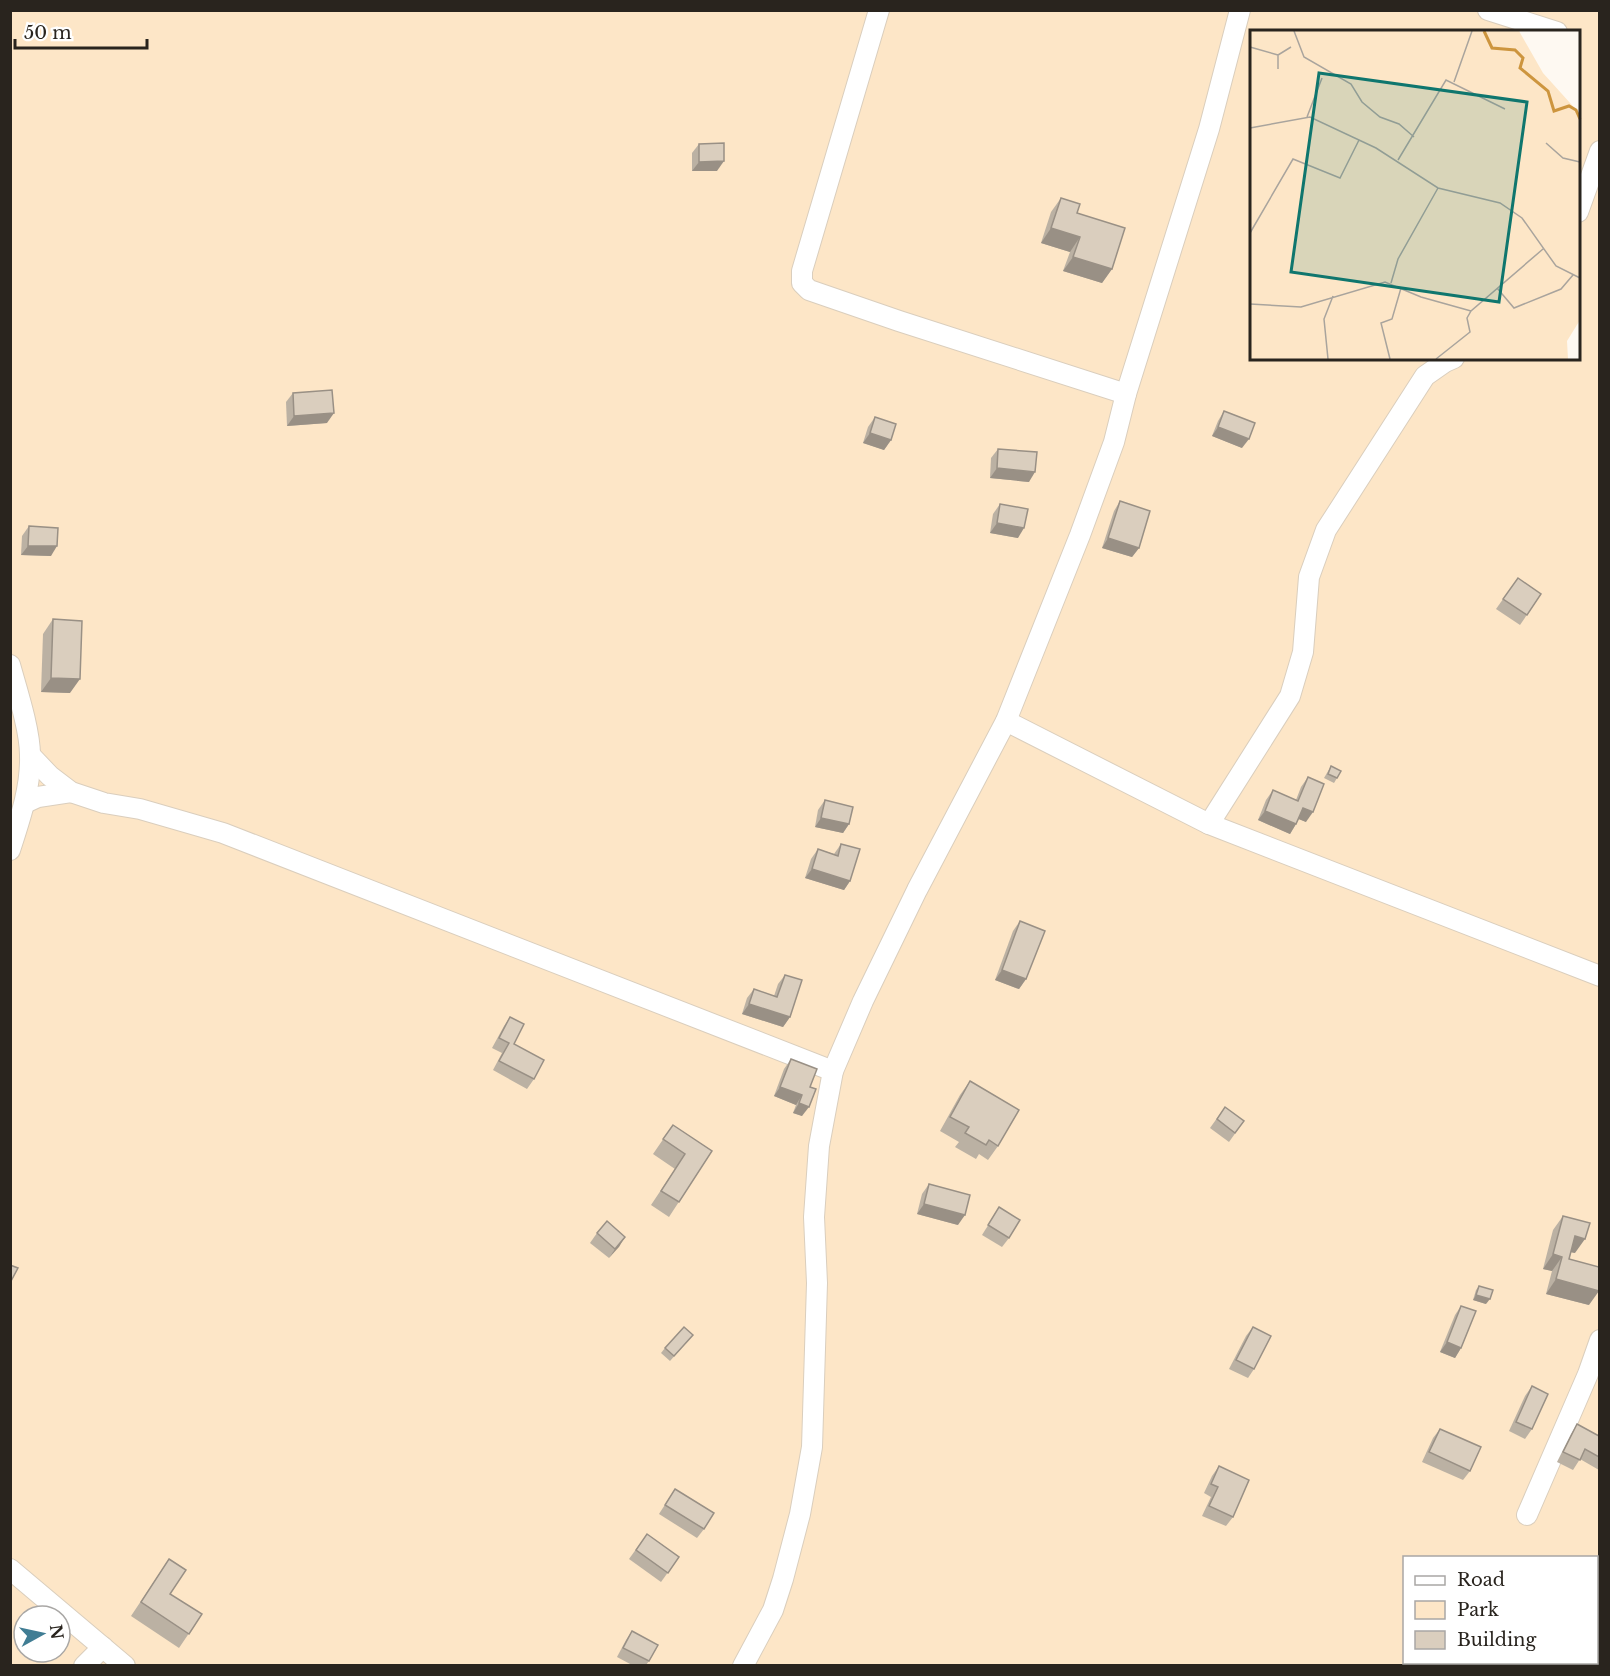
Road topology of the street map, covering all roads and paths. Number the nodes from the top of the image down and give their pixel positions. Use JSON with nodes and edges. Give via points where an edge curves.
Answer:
{"nodes":[{"id":1,"x":879,"y":10,"type":"edge"},
{"id":2,"x":1240,"y":10,"type":"edge"},
{"id":3,"x":1488,"y":10,"type":"edge"},
{"id":4,"x":1551,"y":30,"type":"edge"},
{"id":5,"x":1599,"y":150,"type":"edge"},
{"id":6,"x":1580,"y":206,"type":"edge"},
{"id":7,"x":1450,"y":360,"type":"edge"},
{"id":8,"x":1126,"y":394,"type":"junction"},
{"id":9,"x":10,"y":665,"type":"edge"},
{"id":10,"x":1006,"y":721,"type":"junction"},
{"id":11,"x":30,"y":754,"type":"junction"},
{"id":12,"x":71,"y":792,"type":"junction"},
{"id":13,"x":25,"y":803,"type":"junction"},
{"id":14,"x":1209,"y":824,"type":"junction"},
{"id":15,"x":10,"y":850,"type":"edge"},
{"id":16,"x":1599,"y":976,"type":"edge"},
{"id":17,"x":833,"y":1071,"type":"junction"},
{"id":18,"x":1599,"y":1340,"type":"edge"},
{"id":19,"x":1527,"y":1515,"type":"dead end"},
{"id":20,"x":10,"y":1569,"type":"edge"},
{"id":21,"x":103,"y":1647,"type":"junction"},
{"id":22,"x":84,"y":1665,"type":"edge"},
{"id":23,"x":125,"y":1665,"type":"edge"},
{"id":24,"x":743,"y":1665,"type":"edge"}],
"edges":[{"from":1,"to":8,"type":"street","via":[[802,271],[802,283],[809,290]]},
{"from":2,"to":8,"type":"street","via":[[1209,129]]},
{"from":3,"to":4,"type":"street"},
{"from":5,"to":6,"type":"street"},
{"from":7,"to":14,"type":"street","via":[[1425,376],[1326,530],[1310,577],[1303,652],[1290,696]]},
{"from":8,"to":10,"type":"street","via":[[1114,442],[1080,535]]},
{"from":9,"to":11,"type":"street"},
{"from":10,"to":14,"type":"street"},
{"from":10,"to":17,"type":"street","via":[[917,890]]},
{"from":11,"to":12,"type":"street"},
{"from":11,"to":13,"type":"street"},
{"from":12,"to":13,"type":"street"},
{"from":12,"to":17,"type":"street","via":[[223,833]]},
{"from":13,"to":15,"type":"street"},
{"from":14,"to":16,"type":"street"},
{"from":17,"to":24,"type":"street","via":[[819,1146],[814,1217],[817,1283],[812,1447],[800,1514],[773,1610]]},
{"from":18,"to":19,"type":"street"},
{"from":20,"to":21,"type":"street"},
{"from":21,"to":22,"type":"street"},
{"from":21,"to":23,"type":"street"}]}
